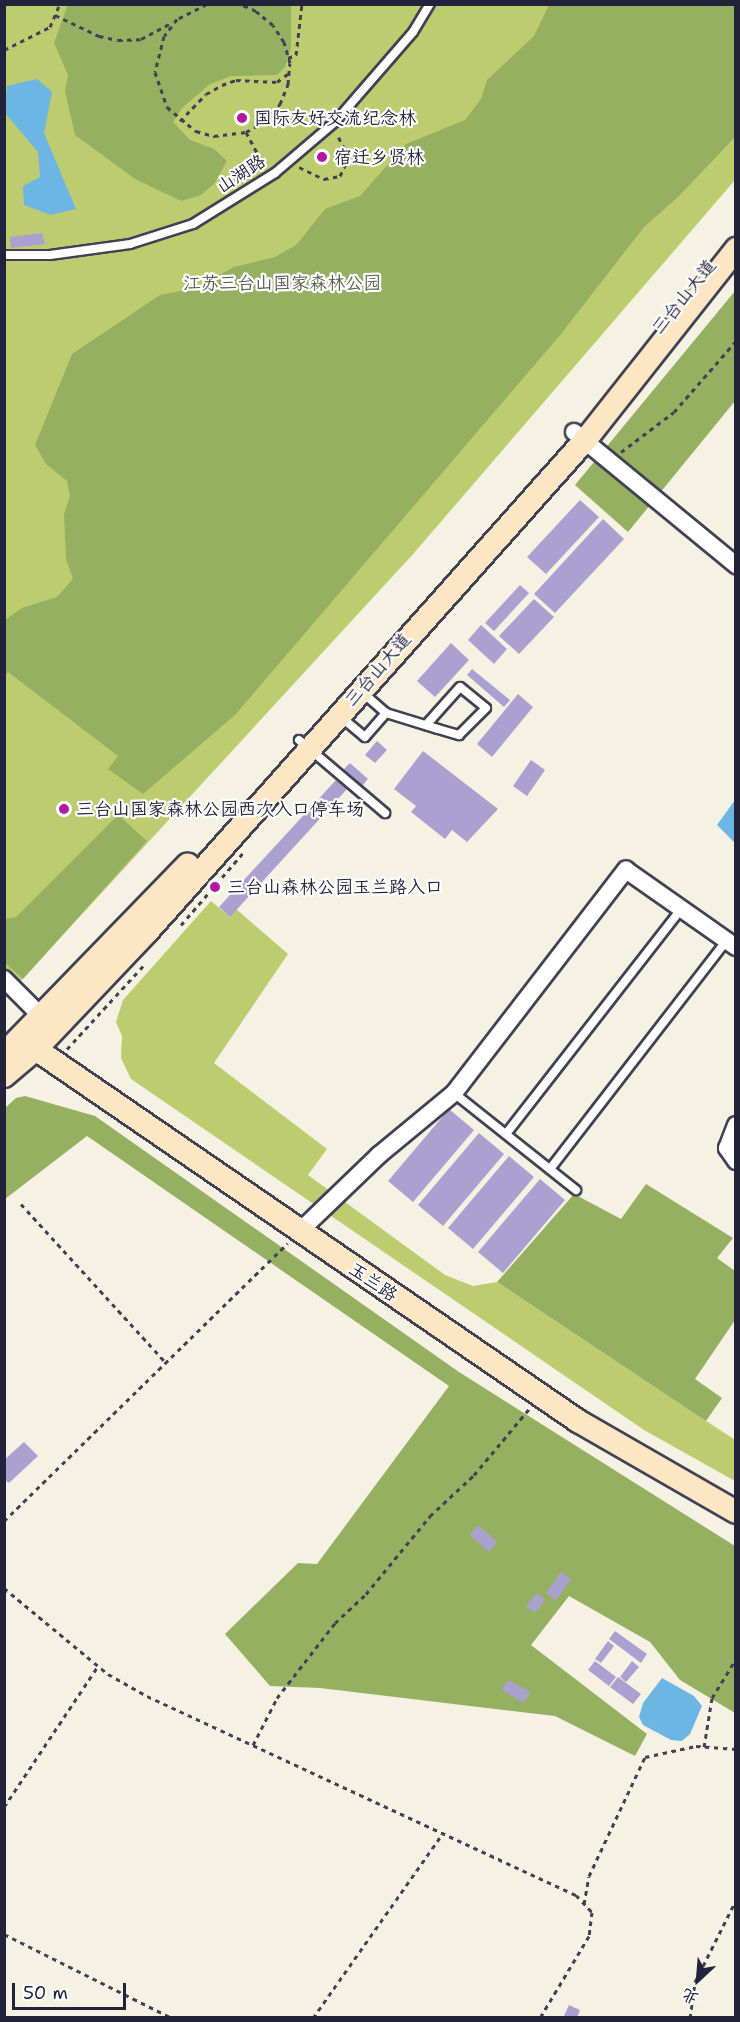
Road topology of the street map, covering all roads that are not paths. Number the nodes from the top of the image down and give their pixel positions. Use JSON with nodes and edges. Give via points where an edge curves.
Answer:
{"nodes":[{"id":1,"x":430,"y":4,"type":"edge"},
{"id":2,"x":735,"y":233,"type":"edge"},
{"id":3,"x":735,"y":249,"type":"edge"},
{"id":4,"x":4,"y":255,"type":"edge"},
{"id":5,"x":585,"y":441,"type":"junction"},
{"id":6,"x":735,"y":566,"type":"edge"},
{"id":7,"x":359,"y":690,"type":"junction"},
{"id":8,"x":386,"y":713,"type":"junction"},
{"id":9,"x":338,"y":714,"type":"junction"},
{"id":10,"x":426,"y":726,"type":"junction"},
{"id":11,"x":304,"y":744,"type":"junction"},
{"id":12,"x":385,"y":813,"type":"dead end"},
{"id":13,"x":681,"y":909,"type":"junction"},
{"id":14,"x":732,"y":943,"type":"edge"},
{"id":15,"x":4,"y":979,"type":"edge"},
{"id":16,"x":31,"y":1036,"type":"edge"},
{"id":17,"x":4,"y":1076,"type":"edge"},
{"id":18,"x":454,"y":1093,"type":"junction"},
{"id":19,"x":735,"y":1125,"type":"edge"},
{"id":20,"x":506,"y":1134,"type":"junction"},
{"id":21,"x":735,"y":1161,"type":"edge"},
{"id":22,"x":550,"y":1169,"type":"junction"},
{"id":23,"x":576,"y":1190,"type":"dead end"},
{"id":24,"x":303,"y":1228,"type":"junction"},
{"id":25,"x":735,"y":1498,"type":"edge"},
{"id":26,"x":735,"y":1512,"type":"edge"}],
"edges":[{"from":1,"to":4,"type":"lane","name":"山湖路","via":[[413,32],[329,127],[270,176],[194,224],[130,244],[50,255]]},
{"from":2,"to":5,"type":"main road","name":"三台山大道"},
{"from":3,"to":5,"type":"main road","name":"三台山大道"},
{"from":5,"to":6,"type":"street"},
{"from":5,"to":7,"type":"main road","name":"三台山大道"},
{"from":5,"to":11,"type":"main road","name":"三台山大道"},
{"from":7,"to":8,"type":"lane"},
{"from":7,"to":9,"type":"main road","name":"三台山大道"},
{"from":8,"to":9,"type":"lane","via":[[365,737]]},
{"from":8,"to":10,"type":"lane"},
{"from":9,"to":11,"type":"main road","name":"三台山大道"},
{"from":10,"to":10,"type":"lane","via":[[459,735],[486,708],[460,687]]},
{"from":11,"to":12,"type":"lane"},
{"from":11,"to":16,"type":"main road","name":"三台山大道"},
{"from":13,"to":14,"type":"street"},
{"from":13,"to":18,"type":"street","via":[[626,870]]},
{"from":13,"to":20,"type":"lane"},
{"from":14,"to":22,"type":"lane"},
{"from":15,"to":16,"type":"street","name":"玉兰路"},
{"from":16,"to":17,"type":"main road","name":"三台山大道"},
{"from":16,"to":24,"type":"main road","name":"玉兰路"},
{"from":18,"to":20,"type":"lane"},
{"from":18,"to":24,"type":"street","via":[[379,1155]]},
{"from":19,"to":21,"type":"street","via":[[727,1148]]},
{"from":20,"to":22,"type":"lane"},
{"from":22,"to":23,"type":"lane"},
{"from":24,"to":25,"type":"main road","name":"玉兰路","via":[[599,1422]]},
{"from":24,"to":26,"type":"main road","name":"玉兰路","via":[[540,1396],[620,1448]]}]}
